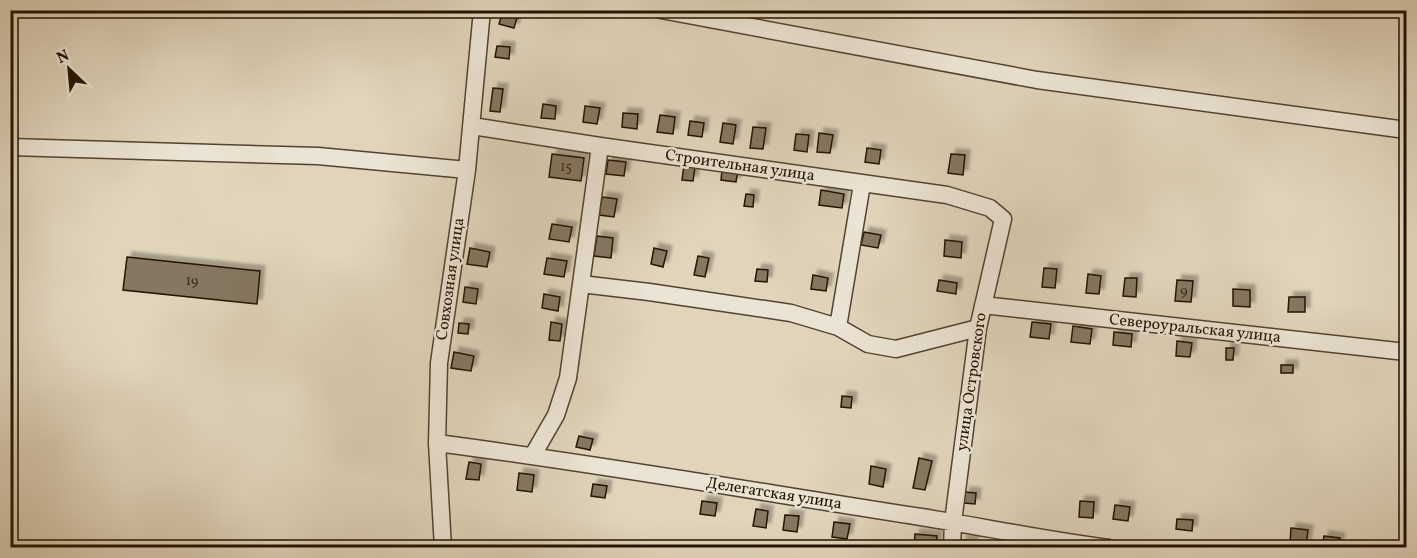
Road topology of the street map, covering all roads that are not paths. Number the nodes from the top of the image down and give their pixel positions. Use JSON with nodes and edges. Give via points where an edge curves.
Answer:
{"nodes":[{"id":1,"x":482,"y":10,"type":"edge"},
{"id":2,"x":662,"y":10,"type":"edge"},
{"id":3,"x":472,"y":126,"type":"junction"},
{"id":4,"x":1407,"y":130,"type":"edge"},
{"id":5,"x":600,"y":146,"type":"junction"},
{"id":6,"x":10,"y":147,"type":"edge"},
{"id":7,"x":467,"y":170,"type":"junction"},
{"id":8,"x":862,"y":184,"type":"junction"},
{"id":9,"x":1003,"y":219,"type":"joint"},
{"id":10,"x":581,"y":284,"type":"junction"},
{"id":11,"x":983,"y":305,"type":"junction"},
{"id":12,"x":838,"y":327,"type":"junction"},
{"id":13,"x":978,"y":328,"type":"junction"},
{"id":14,"x":1407,"y":352,"type":"edge"},
{"id":15,"x":437,"y":442,"type":"junction"},
{"id":16,"x":533,"y":455,"type":"junction"},
{"id":17,"x":953,"y":522,"type":"junction"},
{"id":18,"x":443,"y":548,"type":"edge"},
{"id":19,"x":952,"y":548,"type":"edge"},
{"id":20,"x":1110,"y":548,"type":"edge"}],
"edges":[{"from":1,"to":3,"type":"street","name":"Совхозная улица"},
{"from":2,"to":4,"type":"street","via":[[1037,80]]},
{"from":3,"to":5,"type":"street","name":"Строительная улица"},
{"from":3,"to":7,"type":"street","name":"Совхозная улица"},
{"from":5,"to":8,"type":"street","name":"Строительная улица"},
{"from":5,"to":10,"type":"street"},
{"from":6,"to":7,"type":"street","via":[[318,156]]},
{"from":7,"to":15,"type":"street","name":"Совхозная улица","via":[[439,363]]},
{"from":8,"to":9,"type":"street","name":"Строительная улица","via":[[947,195],[990,208]]},
{"from":8,"to":12,"type":"street"},
{"from":9,"to":11,"type":"street","name":"улица Островского"},
{"from":10,"to":12,"type":"street","via":[[791,313]]},
{"from":10,"to":16,"type":"street","via":[[568,378],[556,416]]},
{"from":11,"to":13,"type":"street","name":"улица Островского"},
{"from":11,"to":14,"type":"street","name":"Североуральская улица"},
{"from":12,"to":13,"type":"street","via":[[868,344],[896,350]]},
{"from":13,"to":17,"type":"street","name":"улица Островского"},
{"from":15,"to":16,"type":"street","name":"Делегатская улица"},
{"from":15,"to":18,"type":"street","name":"Совхозная улица"},
{"from":16,"to":17,"type":"street","name":"Делегатская улица"},
{"from":17,"to":19,"type":"street","name":"улица Островского"},
{"from":17,"to":20,"type":"street","name":"Делегатская улица"}]}
